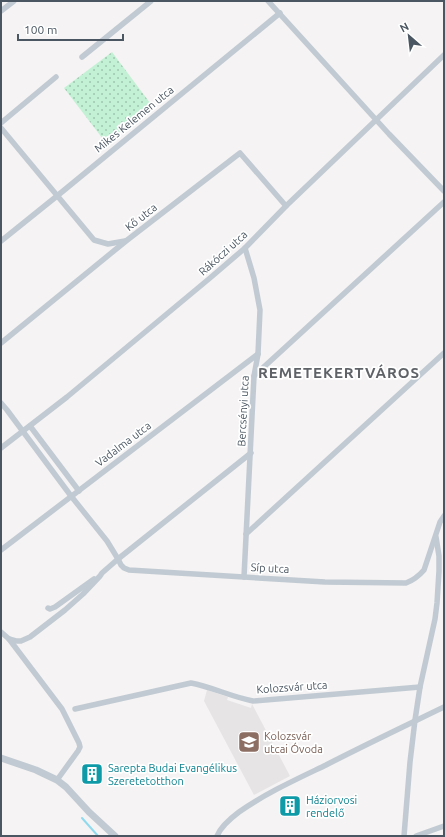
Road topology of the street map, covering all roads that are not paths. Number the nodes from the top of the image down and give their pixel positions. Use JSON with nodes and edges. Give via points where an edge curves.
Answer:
{"nodes":[{"id":1,"x":14,"y":1,"type":"edge"},
{"id":2,"x":151,"y":1,"type":"edge"},
{"id":3,"x":268,"y":1,"type":"edge"},
{"id":4,"x":1,"y":11,"type":"edge"},
{"id":5,"x":280,"y":13,"type":"junction"},
{"id":6,"x":444,"y":55,"type":"edge"},
{"id":7,"x":82,"y":57,"type":"dead end"},
{"id":8,"x":56,"y":77,"type":"dead end"},
{"id":9,"x":376,"y":120,"type":"junction"},
{"id":10,"x":1,"y":123,"type":"edge"},
{"id":11,"x":1,"y":128,"type":"edge"},
{"id":12,"x":444,"y":191,"type":"edge"},
{"id":13,"x":57,"y":196,"type":"junction"},
{"id":14,"x":444,"y":202,"type":"edge"},
{"id":15,"x":286,"y":206,"type":"junction"},
{"id":16,"x":1,"y":241,"type":"edge"},
{"id":17,"x":126,"y":241,"type":"junction"},
{"id":18,"x":245,"y":248,"type":"junction"},
{"id":19,"x":1,"y":343,"type":"edge"},
{"id":20,"x":444,"y":353,"type":"edge"},
{"id":21,"x":258,"y":354,"type":"junction"},
{"id":22,"x":254,"y":376,"type":"junction"},
{"id":23,"x":1,"y":403,"type":"edge"},
{"id":24,"x":30,"y":426,"type":"junction"},
{"id":25,"x":23,"y":432,"type":"junction"},
{"id":26,"x":1,"y":448,"type":"edge"},
{"id":27,"x":251,"y":453,"type":"junction"},
{"id":28,"x":79,"y":491,"type":"junction"},
{"id":29,"x":71,"y":496,"type":"junction"},
{"id":30,"x":444,"y":516,"type":"edge"},
{"id":31,"x":246,"y":534,"type":"junction"},
{"id":32,"x":435,"y":535,"type":"junction"},
{"id":33,"x":1,"y":550,"type":"edge"},
{"id":34,"x":429,"y":552,"type":"junction"},
{"id":35,"x":439,"y":556,"type":"junction"},
{"id":36,"x":118,"y":559,"type":"junction"},
{"id":37,"x":102,"y":573,"type":"junction"},
{"id":38,"x":244,"y":577,"type":"junction"},
{"id":39,"x":441,"y":586,"type":"edge"},
{"id":40,"x":48,"y":608,"type":"dead end"},
{"id":41,"x":1,"y":632,"type":"edge"},
{"id":42,"x":8,"y":640,"type":"junction"},
{"id":43,"x":420,"y":687,"type":"junction"},
{"id":44,"x":444,"y":706,"type":"edge"},
{"id":45,"x":74,"y":709,"type":"dead end"},
{"id":46,"x":416,"y":720,"type":"junction"},
{"id":47,"x":1,"y":758,"type":"edge"},
{"id":48,"x":57,"y":780,"type":"junction"},
{"id":49,"x":444,"y":826,"type":"edge"},
{"id":50,"x":115,"y":836,"type":"edge"},
{"id":51,"x":217,"y":836,"type":"edge"},
{"id":52,"x":404,"y":836,"type":"edge"},
{"id":53,"x":416,"y":836,"type":"edge"}],
"edges":[{"from":1,"to":4,"type":"street"},
{"from":2,"to":7,"type":"street"},
{"from":3,"to":5,"type":"street"},
{"from":5,"to":9,"type":"street"},
{"from":5,"to":13,"type":"street","name":"Mikes Kelemen utca"},
{"from":6,"to":9,"type":"street","name":"Rákóczi utca"},
{"from":8,"to":10,"type":"street"},
{"from":9,"to":12,"type":"street"},
{"from":9,"to":15,"type":"street","name":"Rákóczi utca"},
{"from":11,"to":13,"type":"street"},
{"from":13,"to":16,"type":"street","name":"Mikes Kelemen utca"},
{"from":13,"to":17,"type":"street","via":[[94,240],[108,244]]},
{"from":14,"to":22,"type":"street"},
{"from":15,"to":17,"type":"street","name":"Kő utca","via":[[240,153]]},
{"from":15,"to":18,"type":"street","name":"Rákóczi utca"},
{"from":17,"to":19,"type":"street","name":"Kő utca"},
{"from":18,"to":21,"type":"street","name":"Bercsényi utca","via":[[260,310]]},
{"from":18,"to":24,"type":"street","name":"Rákóczi utca"},
{"from":20,"to":31,"type":"street"},
{"from":21,"to":22,"type":"street","name":"Bercsényi utca"},
{"from":21,"to":28,"type":"street","name":"Vadalma utca"},
{"from":22,"to":27,"type":"street","name":"Bercsényi utca"},
{"from":23,"to":25,"type":"street"},
{"from":24,"to":25,"type":"street","name":"Rákóczi utca"},
{"from":24,"to":28,"type":"street"},
{"from":25,"to":26,"type":"street","name":"Rákóczi utca"},
{"from":25,"to":29,"type":"street"},
{"from":27,"to":31,"type":"street","name":"Bercsényi utca"},
{"from":27,"to":36,"type":"street"},
{"from":28,"to":29,"type":"street","name":"Vadalma utca"},
{"from":29,"to":33,"type":"street","name":"Vadalma utca"},
{"from":29,"to":36,"type":"street"},
{"from":30,"to":32,"type":"street"},
{"from":31,"to":38,"type":"street","name":"Bercsényi utca"},
{"from":32,"to":34,"type":"street"},
{"from":32,"to":35,"type":"street"},
{"from":34,"to":35,"type":"street","via":[[437,552]]},
{"from":34,"to":38,"type":"street","name":"Síp utca","via":[[424,570],[419,577],[406,583]]},
{"from":35,"to":39,"type":"street"},
{"from":36,"to":37,"type":"street"},
{"from":36,"to":38,"type":"street","name":"Síp utca","via":[[120,565],[129,570]]},
{"from":37,"to":40,"type":"street","via":[[55,607]]},
{"from":37,"to":42,"type":"street","via":[[83,594],[30,638],[21,641]]},
{"from":39,"to":43,"type":"street"},
{"from":41,"to":42,"type":"street"},
{"from":42,"to":48,"type":"street","via":[[62,709],[79,743],[78,751]]},
{"from":43,"to":45,"type":"street","name":"Kolozsvár utca","via":[[253,701],[191,683]]},
{"from":43,"to":46,"type":"street"},
{"from":44,"to":46,"type":"street"},
{"from":46,"to":51,"type":"street","via":[[254,802],[227,822]]},
{"from":46,"to":52,"type":"street"},
{"from":47,"to":48,"type":"street"},
{"from":48,"to":50,"type":"street"},
{"from":49,"to":53,"type":"street"}]}
